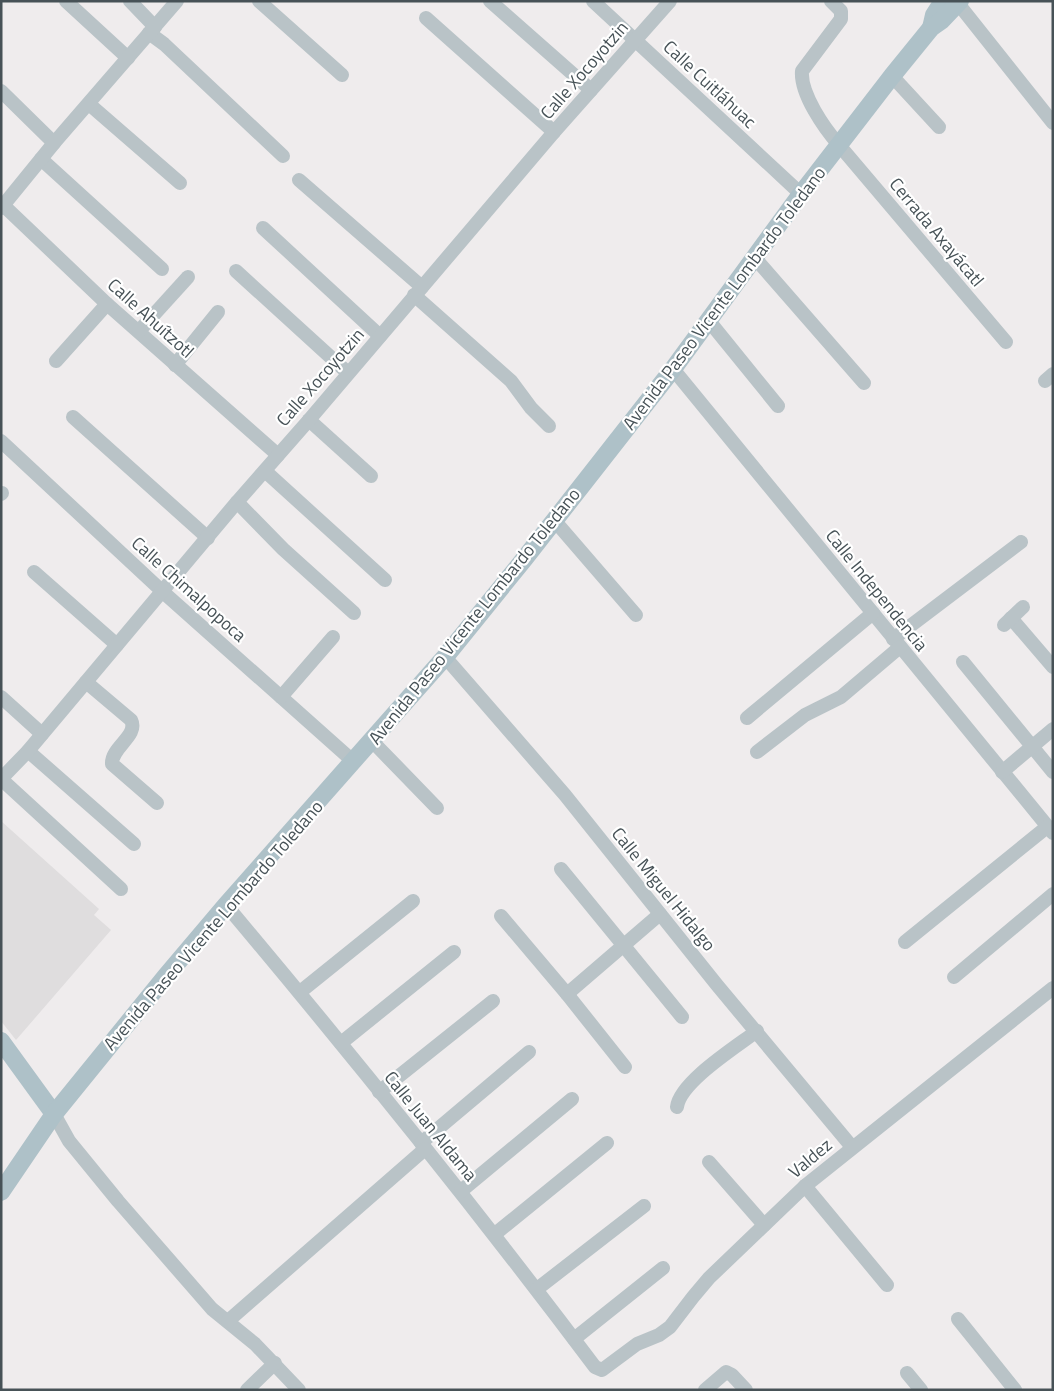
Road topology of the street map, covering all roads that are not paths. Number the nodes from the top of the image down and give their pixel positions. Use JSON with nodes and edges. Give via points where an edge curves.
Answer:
{"nodes":[{"id":1,"x":66,"y":1,"type":"edge"},
{"id":2,"x":130,"y":1,"type":"edge"},
{"id":3,"x":177,"y":1,"type":"edge"},
{"id":4,"x":259,"y":1,"type":"edge"},
{"id":5,"x":490,"y":1,"type":"edge"},
{"id":6,"x":592,"y":1,"type":"edge"},
{"id":7,"x":670,"y":1,"type":"edge"},
{"id":8,"x":954,"y":2,"type":"edge"},
{"id":9,"x":836,"y":6,"type":"edge"},
{"id":10,"x":426,"y":18,"type":"dead end"},
{"id":11,"x":152,"y":30,"type":"junction"},
{"id":12,"x":635,"y":39,"type":"junction"},
{"id":13,"x":128,"y":58,"type":"junction"},
{"id":14,"x":342,"y":75,"type":"dead end"},
{"id":15,"x":892,"y":76,"type":"junction"},
{"id":16,"x":591,"y":90,"type":"junction"},
{"id":17,"x":1,"y":91,"type":"edge"},
{"id":18,"x":89,"y":104,"type":"junction"},
{"id":19,"x":1053,"y":124,"type":"edge"},
{"id":20,"x":940,"y":127,"type":"dead end"},
{"id":21,"x":554,"y":132,"type":"junction"},
{"id":22,"x":54,"y":144,"type":"junction"},
{"id":23,"x":839,"y":145,"type":"junction"},
{"id":24,"x":283,"y":156,"type":"dead end"},
{"id":25,"x":41,"y":160,"type":"junction"},
{"id":26,"x":299,"y":180,"type":"dead end"},
{"id":27,"x":180,"y":183,"type":"dead end"},
{"id":28,"x":802,"y":194,"type":"junction"},
{"id":29,"x":2,"y":205,"type":"edge"},
{"id":30,"x":263,"y":228,"type":"dead end"},
{"id":31,"x":754,"y":257,"type":"junction"},
{"id":32,"x":162,"y":269,"type":"dead end"},
{"id":33,"x":236,"y":271,"type":"dead end"},
{"id":34,"x":188,"y":277,"type":"dead end"},
{"id":35,"x":418,"y":291,"type":"junction"},
{"id":36,"x":107,"y":304,"type":"junction"},
{"id":37,"x":218,"y":312,"type":"dead end"},
{"id":38,"x":709,"y":321,"type":"junction"},
{"id":39,"x":139,"y":332,"type":"junction"},
{"id":40,"x":380,"y":336,"type":"junction"},
{"id":41,"x":1006,"y":342,"type":"dead end"},
{"id":42,"x":56,"y":361,"type":"dead end"},
{"id":43,"x":175,"y":365,"type":"junction"},
{"id":44,"x":673,"y":370,"type":"junction"},
{"id":45,"x":348,"y":373,"type":"junction"},
{"id":46,"x":864,"y":383,"type":"dead end"},
{"id":47,"x":778,"y":406,"type":"dead end"},
{"id":48,"x":73,"y":417,"type":"dead end"},
{"id":49,"x":309,"y":420,"type":"junction"},
{"id":50,"x":549,"y":426,"type":"dead end"},
{"id":51,"x":1,"y":441,"type":"edge"},
{"id":52,"x":278,"y":455,"type":"junction"},
{"id":53,"x":265,"y":471,"type":"junction"},
{"id":54,"x":371,"y":476,"type":"dead end"},
{"id":55,"x":237,"y":502,"type":"junction"},
{"id":56,"x":554,"y":520,"type":"junction"},
{"id":57,"x":208,"y":538,"type":"junction"},
{"id":58,"x":1021,"y":542,"type":"dead end"},
{"id":59,"x":34,"y":572,"type":"dead end"},
{"id":60,"x":385,"y":580,"type":"dead end"},
{"id":61,"x":163,"y":592,"type":"junction"},
{"id":62,"x":1023,"y":607,"type":"dead end"},
{"id":63,"x":354,"y":613,"type":"dead end"},
{"id":64,"x":873,"y":613,"type":"junction"},
{"id":65,"x":636,"y":615,"type":"dead end"},
{"id":66,"x":333,"y":636,"type":"dead end"},
{"id":67,"x":896,"y":643,"type":"junction"},
{"id":68,"x":117,"y":645,"type":"junction"},
{"id":69,"x":445,"y":657,"type":"junction"},
{"id":70,"x":963,"y":662,"type":"dead end"},
{"id":71,"x":1053,"y":667,"type":"edge"},
{"id":72,"x":86,"y":682,"type":"junction"},
{"id":73,"x":281,"y":696,"type":"junction"},
{"id":74,"x":1,"y":697,"type":"edge"},
{"id":75,"x":747,"y":718,"type":"dead end"},
{"id":76,"x":1053,"y":729,"type":"edge"},
{"id":77,"x":42,"y":734,"type":"junction"},
{"id":78,"x":372,"y":741,"type":"junction"},
{"id":79,"x":1032,"y":747,"type":"junction"},
{"id":80,"x":28,"y":751,"type":"junction"},
{"id":81,"x":757,"y":752,"type":"dead end"},
{"id":82,"x":354,"y":762,"type":"junction"},
{"id":83,"x":1002,"y":772,"type":"junction"},
{"id":84,"x":1053,"y":772,"type":"edge"},
{"id":85,"x":1,"y":779,"type":"edge"},
{"id":86,"x":157,"y":802,"type":"dead end"},
{"id":87,"x":437,"y":808,"type":"dead end"},
{"id":88,"x":1050,"y":830,"type":"edge"},
{"id":89,"x":134,"y":844,"type":"dead end"},
{"id":90,"x":561,"y":869,"type":"dead end"},
{"id":91,"x":121,"y":890,"type":"dead end"},
{"id":92,"x":1053,"y":894,"type":"edge"},
{"id":93,"x":413,"y":901,"type":"dead end"},
{"id":94,"x":226,"y":905,"type":"junction"},
{"id":95,"x":660,"y":914,"type":"junction"},
{"id":96,"x":501,"y":916,"type":"dead end"},
{"id":97,"x":905,"y":942,"type":"dead end"},
{"id":98,"x":623,"y":944,"type":"junction"},
{"id":99,"x":454,"y":952,"type":"dead end"},
{"id":100,"x":954,"y":977,"type":"dead end"},
{"id":101,"x":1053,"y":988,"type":"edge"},
{"id":102,"x":300,"y":992,"type":"junction"},
{"id":103,"x":567,"y":994,"type":"junction"},
{"id":104,"x":493,"y":1001,"type":"dead end"},
{"id":105,"x":682,"y":1017,"type":"dead end"},
{"id":106,"x":757,"y":1031,"type":"junction"},
{"id":107,"x":1,"y":1041,"type":"edge"},
{"id":108,"x":340,"y":1043,"type":"junction"},
{"id":109,"x":529,"y":1052,"type":"dead end"},
{"id":110,"x":625,"y":1067,"type":"dead end"},
{"id":111,"x":380,"y":1092,"type":"junction"},
{"id":112,"x":572,"y":1100,"type":"dead end"},
{"id":113,"x":677,"y":1107,"type":"dead end"},
{"id":114,"x":54,"y":1114,"type":"junction"},
{"id":115,"x":607,"y":1143,"type":"dead end"},
{"id":116,"x":423,"y":1146,"type":"junction"},
{"id":117,"x":852,"y":1147,"type":"junction"},
{"id":118,"x":709,"y":1162,"type":"dead end"},
{"id":119,"x":805,"y":1186,"type":"junction"},
{"id":120,"x":1,"y":1192,"type":"edge"},
{"id":121,"x":461,"y":1192,"type":"junction"},
{"id":122,"x":644,"y":1206,"type":"dead end"},
{"id":123,"x":764,"y":1225,"type":"junction"},
{"id":124,"x":495,"y":1234,"type":"junction"},
{"id":125,"x":663,"y":1268,"type":"dead end"},
{"id":126,"x":887,"y":1285,"type":"dead end"},
{"id":127,"x":537,"y":1289,"type":"junction"},
{"id":128,"x":958,"y":1319,"type":"dead end"},
{"id":129,"x":228,"y":1322,"type":"junction"},
{"id":130,"x":574,"y":1339,"type":"junction"},
{"id":131,"x":275,"y":1363,"type":"junction"},
{"id":132,"x":604,"y":1369,"type":"joint"},
{"id":133,"x":907,"y":1372,"type":"dead end"},
{"id":134,"x":247,"y":1390,"type":"edge"},
{"id":135,"x":299,"y":1390,"type":"edge"},
{"id":136,"x":705,"y":1390,"type":"edge"},
{"id":137,"x":746,"y":1390,"type":"edge"},
{"id":138,"x":921,"y":1390,"type":"edge"},
{"id":139,"x":1015,"y":1390,"type":"edge"}],
"edges":[{"from":1,"to":13,"type":"street"},
{"from":2,"to":11,"type":"street"},
{"from":3,"to":11,"type":"street"},
{"from":4,"to":14,"type":"street"},
{"from":5,"to":16,"type":"street"},
{"from":6,"to":12,"type":"street","name":"Calle Cuitláhuac"},
{"from":7,"to":12,"type":"street","name":"Calle Xocoyotzin"},
{"from":8,"to":15,"type":"main road","name":"Avenida Paseo Vicente Lombardo Toledano","via":[[934,14],[931,28]]},
{"from":8,"to":19,"type":"street"},
{"from":9,"to":23,"type":"street","name":"Cerrada Axayácatl","via":[[842,16],[838,24],[805,65],[801,76],[819,119]]},
{"from":10,"to":21,"type":"street"},
{"from":11,"to":13,"type":"street"},
{"from":11,"to":24,"type":"street"},
{"from":12,"to":16,"type":"street","name":"Calle Xocoyotzin"},
{"from":12,"to":28,"type":"street","name":"Calle Cuitláhuac"},
{"from":13,"to":18,"type":"street"},
{"from":15,"to":20,"type":"street"},
{"from":15,"to":23,"type":"main road","name":"Avenida Paseo Vicente Lombardo Toledano"},
{"from":16,"to":21,"type":"street","name":"Calle Xocoyotzin"},
{"from":17,"to":22,"type":"street"},
{"from":18,"to":22,"type":"street"},
{"from":18,"to":27,"type":"street"},
{"from":21,"to":35,"type":"street","name":"Calle Xocoyotzin"},
{"from":22,"to":25,"type":"street"},
{"from":23,"to":28,"type":"main road","name":"Avenida Paseo Vicente Lombardo Toledano"},
{"from":23,"to":41,"type":"street","name":"Cerrada Axayácatl"},
{"from":25,"to":29,"type":"street"},
{"from":25,"to":32,"type":"street"},
{"from":26,"to":35,"type":"street"},
{"from":28,"to":31,"type":"main road","name":"Avenida Paseo Vicente Lombardo Toledano"},
{"from":29,"to":36,"type":"street","name":"Calle Ahuítzotl"},
{"from":30,"to":40,"type":"street"},
{"from":31,"to":38,"type":"main road","name":"Avenida Paseo Vicente Lombardo Toledano"},
{"from":31,"to":46,"type":"street"},
{"from":33,"to":45,"type":"street"},
{"from":34,"to":39,"type":"street"},
{"from":35,"to":40,"type":"street","name":"Calle Xocoyotzin"},
{"from":35,"to":50,"type":"street","via":[[511,381]]},
{"from":36,"to":39,"type":"street","name":"Calle Ahuítzotl"},
{"from":36,"to":42,"type":"street"},
{"from":37,"to":43,"type":"street"},
{"from":38,"to":44,"type":"main road","name":"Avenida Paseo Vicente Lombardo Toledano"},
{"from":38,"to":47,"type":"street"},
{"from":39,"to":43,"type":"street","name":"Calle Ahuítzotl"},
{"from":40,"to":45,"type":"street","name":"Calle Xocoyotzin"},
{"from":43,"to":52,"type":"street","name":"Calle Ahuítzotl"},
{"from":44,"to":56,"type":"main road","name":"Avenida Paseo Vicente Lombardo Toledano"},
{"from":44,"to":64,"type":"street","name":"Calle Independencia"},
{"from":45,"to":49,"type":"street","name":"Calle Xocoyotzin"},
{"from":48,"to":57,"type":"street"},
{"from":49,"to":52,"type":"street","name":"Calle Xocoyotzin"},
{"from":49,"to":54,"type":"street"},
{"from":51,"to":61,"type":"street","name":"Calle Chimalpopoca"},
{"from":52,"to":53,"type":"street","name":"Calle Xocoyotzin"},
{"from":53,"to":55,"type":"street","name":"Calle Xocoyotzin"},
{"from":53,"to":60,"type":"street"},
{"from":55,"to":57,"type":"street","name":"Calle Xocoyotzin"},
{"from":55,"to":63,"type":"street","via":[[282,549]]},
{"from":56,"to":65,"type":"street"},
{"from":56,"to":69,"type":"main road","name":"Avenida Paseo Vicente Lombardo Toledano"},
{"from":57,"to":61,"type":"street","name":"Calle Xocoyotzin"},
{"from":58,"to":67,"type":"street"},
{"from":59,"to":68,"type":"street"},
{"from":61,"to":68,"type":"street","name":"Calle Xocoyotzin"},
{"from":61,"to":73,"type":"street","name":"Calle Chimalpopoca"},
{"from":62,"to":71,"type":"street","via":[[1008,621]]},
{"from":64,"to":67,"type":"street","name":"Calle Independencia"},
{"from":64,"to":75,"type":"street"},
{"from":66,"to":73,"type":"street"},
{"from":67,"to":81,"type":"street","via":[[841,697],[805,715]]},
{"from":67,"to":83,"type":"street","name":"Calle Independencia"},
{"from":68,"to":72,"type":"street","name":"Calle Xocoyotzin"},
{"from":69,"to":78,"type":"main road","name":"Avenida Paseo Vicente Lombardo Toledano"},
{"from":69,"to":95,"type":"street","name":"Calle Miguel Hidalgo","via":[[559,788]]},
{"from":70,"to":79,"type":"street"},
{"from":72,"to":77,"type":"street","name":"Calle Xocoyotzin"},
{"from":72,"to":86,"type":"street","via":[[131,720],[132,730],[115,752],[112,764]]},
{"from":73,"to":82,"type":"street","name":"Calle Chimalpopoca"},
{"from":74,"to":77,"type":"street"},
{"from":76,"to":79,"type":"street"},
{"from":77,"to":80,"type":"street","name":"Calle Xocoyotzin"},
{"from":78,"to":82,"type":"main road","name":"Avenida Paseo Vicente Lombardo Toledano"},
{"from":78,"to":87,"type":"street"},
{"from":79,"to":83,"type":"street"},
{"from":79,"to":84,"type":"street"},
{"from":80,"to":85,"type":"street","name":"Calle Xocoyotzin"},
{"from":80,"to":89,"type":"street"},
{"from":82,"to":94,"type":"main road","name":"Avenida Paseo Vicente Lombardo Toledano"},
{"from":83,"to":88,"type":"street","name":"Calle Independencia"},
{"from":85,"to":91,"type":"street"},
{"from":88,"to":97,"type":"street"},
{"from":90,"to":98,"type":"street"},
{"from":92,"to":100,"type":"street"},
{"from":93,"to":102,"type":"street"},
{"from":94,"to":102,"type":"street","name":"Calle Juan Aldama"},
{"from":94,"to":114,"type":"main road","name":"Avenida Paseo Vicente Lombardo Toledano"},
{"from":95,"to":98,"type":"street"},
{"from":95,"to":106,"type":"street","name":"Calle Miguel Hidalgo"},
{"from":96,"to":103,"type":"street"},
{"from":98,"to":103,"type":"street"},
{"from":98,"to":105,"type":"street"},
{"from":99,"to":108,"type":"street"},
{"from":101,"to":117,"type":"street","name":"Valdez"},
{"from":102,"to":108,"type":"street","name":"Calle Juan Aldama"},
{"from":103,"to":110,"type":"street"},
{"from":104,"to":111,"type":"street"},
{"from":106,"to":113,"type":"street","via":[[687,1086]]},
{"from":106,"to":117,"type":"street","name":"Calle Miguel Hidalgo"},
{"from":107,"to":114,"type":"main road"},
{"from":108,"to":111,"type":"street","name":"Calle Juan Aldama"},
{"from":109,"to":116,"type":"street"},
{"from":111,"to":116,"type":"street","name":"Calle Juan Aldama"},
{"from":112,"to":121,"type":"street"},
{"from":114,"to":120,"type":"main road","name":"Avenida Paseo Vicente Lombardo Toledano"},
{"from":114,"to":129,"type":"street","via":[[69,1141],[118,1201],[212,1310]]},
{"from":115,"to":124,"type":"street"},
{"from":116,"to":121,"type":"street","name":"Calle Juan Aldama"},
{"from":116,"to":129,"type":"street"},
{"from":117,"to":119,"type":"street","name":"Valdez"},
{"from":118,"to":123,"type":"street"},
{"from":119,"to":123,"type":"street","name":"Valdez"},
{"from":119,"to":126,"type":"street"},
{"from":121,"to":124,"type":"street","name":"Calle Juan Aldama"},
{"from":122,"to":127,"type":"street"},
{"from":123,"to":132,"type":"street","name":"Valdez","via":[[709,1278],[670,1327],[660,1335],[637,1344]]},
{"from":124,"to":127,"type":"street","name":"Calle Juan Aldama"},
{"from":125,"to":130,"type":"street"},
{"from":127,"to":130,"type":"street","name":"Calle Juan Aldama"},
{"from":128,"to":139,"type":"street"},
{"from":129,"to":131,"type":"street"},
{"from":130,"to":132,"type":"street","name":"Calle Juan Aldama","via":[[595,1367]]},
{"from":131,"to":134,"type":"street"},
{"from":131,"to":135,"type":"street"},
{"from":133,"to":138,"type":"street"},
{"from":136,"to":137,"type":"street","via":[[726,1372]]}]}
